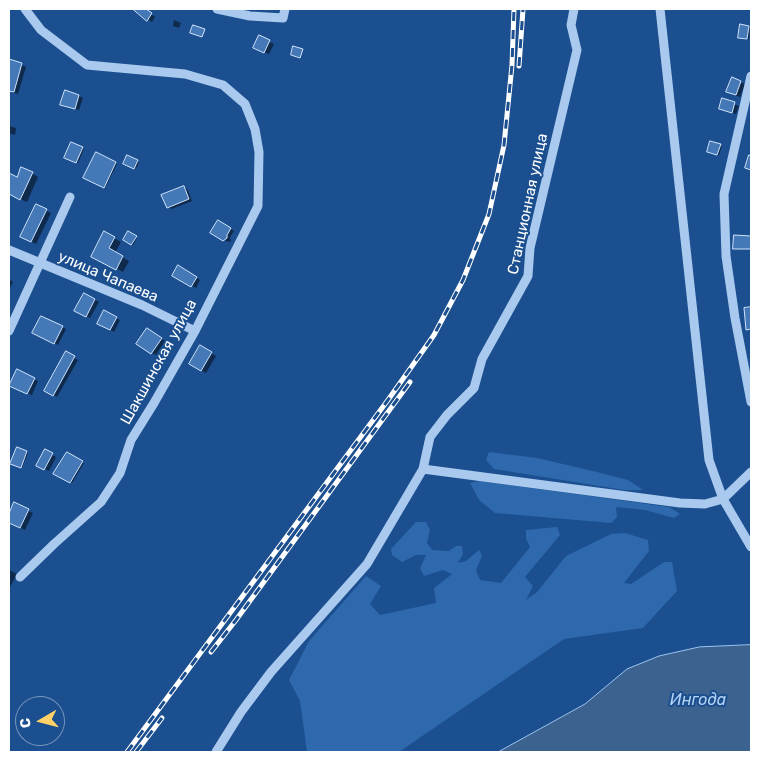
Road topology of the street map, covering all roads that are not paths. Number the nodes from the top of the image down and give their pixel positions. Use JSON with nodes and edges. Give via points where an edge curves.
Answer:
{"nodes":[{"id":1,"x":25,"y":9,"type":"edge"},
{"id":2,"x":217,"y":9,"type":"edge"},
{"id":3,"x":574,"y":9,"type":"edge"},
{"id":4,"x":660,"y":9,"type":"edge"},
{"id":5,"x":284,"y":13,"type":"edge"},
{"id":6,"x":751,"y":76,"type":"edge"},
{"id":7,"x":70,"y":197,"type":"dead end"},
{"id":8,"x":9,"y":250,"type":"edge"},
{"id":9,"x":40,"y":263,"type":"junction"},
{"id":10,"x":9,"y":331,"type":"edge"},
{"id":11,"x":195,"y":331,"type":"junction"},
{"id":12,"x":751,"y":402,"type":"edge"},
{"id":13,"x":423,"y":469,"type":"junction"},
{"id":14,"x":751,"y":472,"type":"edge"},
{"id":15,"x":723,"y":500,"type":"junction"},
{"id":16,"x":751,"y":547,"type":"edge"},
{"id":17,"x":20,"y":577,"type":"dead end"},
{"id":18,"x":216,"y":752,"type":"edge"}],
"edges":[{"from":1,"to":11,"type":"street","name":"Шакшинская улица","via":[[41,30],[86,65],[185,74],[223,85],[245,104],[255,129],[259,152],[258,206]]},
{"from":2,"to":5,"type":"street","via":[[250,16]]},
{"from":3,"to":13,"type":"street","name":"Станционная улица","via":[[571,25],[577,50],[530,248],[528,276],[482,360],[474,388],[430,437]]},
{"from":4,"to":15,"type":"street","via":[[709,460]]},
{"from":6,"to":12,"type":"street","via":[[724,194],[726,256]]},
{"from":7,"to":9,"type":"street"},
{"from":8,"to":9,"type":"street","name":"улица Чапаева"},
{"from":9,"to":10,"type":"street"},
{"from":9,"to":11,"type":"street","name":"улица Чапаева","via":[[142,305]]},
{"from":11,"to":17,"type":"street","name":"Шакшинская улица","via":[[131,440],[120,473],[101,502]]},
{"from":13,"to":15,"type":"street","via":[[680,503],[706,504]]},
{"from":13,"to":18,"type":"street","name":"Станционная улица","via":[[367,564],[271,672]]},
{"from":14,"to":15,"type":"street"},
{"from":15,"to":16,"type":"street"}]}
